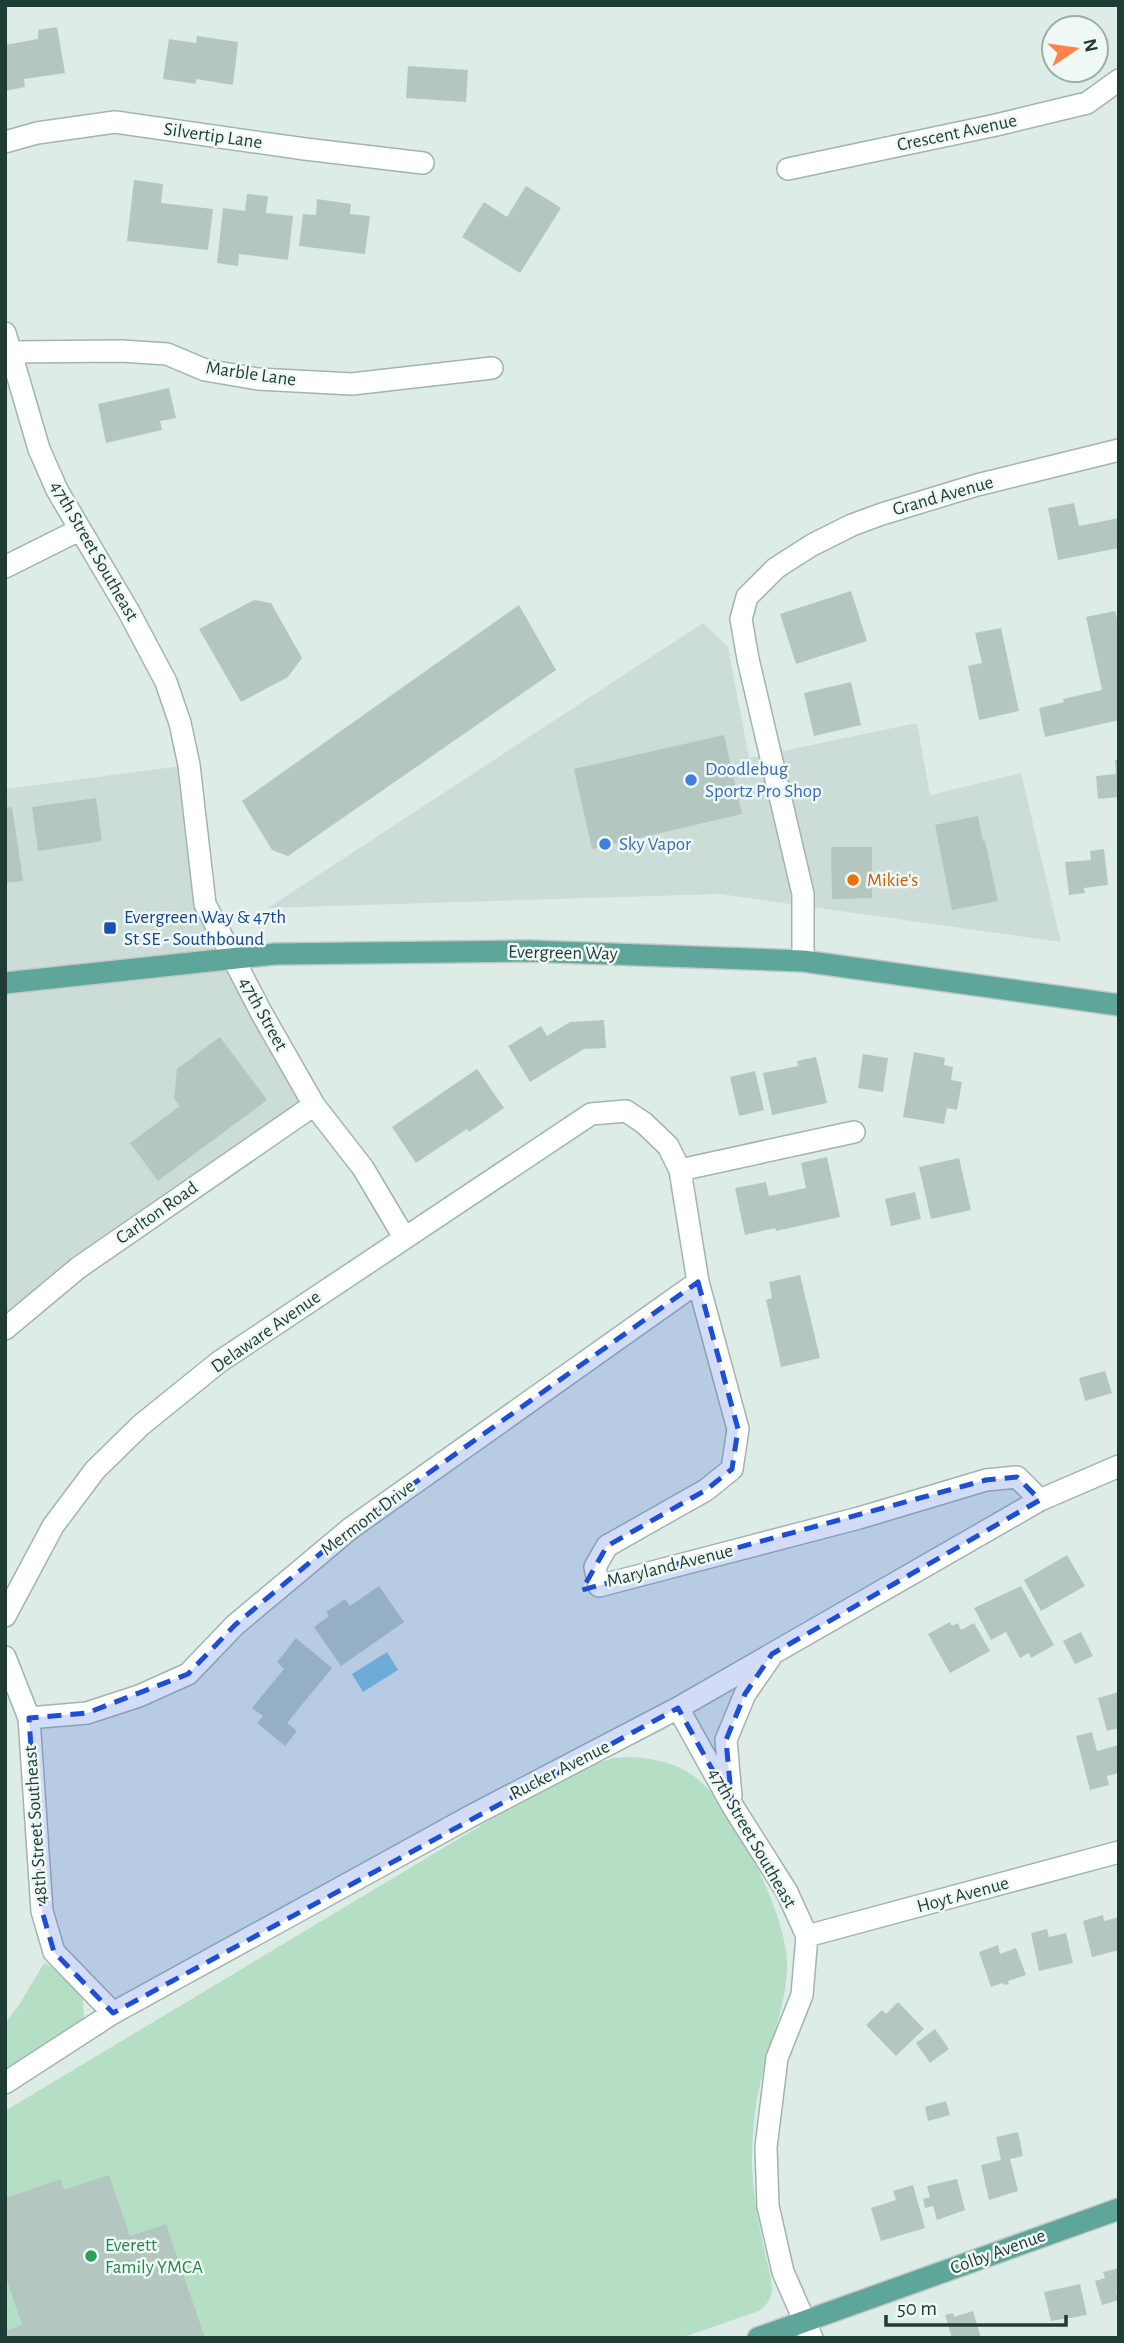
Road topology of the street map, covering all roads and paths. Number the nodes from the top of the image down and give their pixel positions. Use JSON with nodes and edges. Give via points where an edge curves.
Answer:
{"nodes":[{"id":1,"x":1119,"y":80,"type":"edge"},
{"id":2,"x":5,"y":142,"type":"edge"},
{"id":3,"x":423,"y":163,"type":"dead end"},
{"id":4,"x":788,"y":169,"type":"dead end"},
{"id":5,"x":8,"y":342,"type":"edge"},
{"id":6,"x":492,"y":368,"type":"dead end"},
{"id":7,"x":1119,"y":450,"type":"edge"},
{"id":8,"x":79,"y":530,"type":"junction"},
{"id":9,"x":5,"y":567,"type":"edge"},
{"id":10,"x":189,"y":765,"type":"joint"},
{"id":11,"x":233,"y":958,"type":"junction"},
{"id":12,"x":803,"y":961,"type":"junction"},
{"id":13,"x":5,"y":983,"type":"edge"},
{"id":14,"x":1119,"y":1005,"type":"edge"},
{"id":15,"x":314,"y":1105,"type":"junction"},
{"id":16,"x":591,"y":1114,"type":"joint"},
{"id":17,"x":854,"y":1132,"type":"dead end"},
{"id":18,"x":680,"y":1170,"type":"junction"},
{"id":19,"x":404,"y":1237,"type":"junction"},
{"id":20,"x":698,"y":1282,"type":"junction"},
{"id":21,"x":5,"y":1329,"type":"edge"},
{"id":22,"x":1119,"y":1466,"type":"edge"},
{"id":23,"x":1040,"y":1500,"type":"junction"},
{"id":24,"x":5,"y":1616,"type":"edge"},
{"id":25,"x":772,"y":1654,"type":"junction"},
{"id":26,"x":5,"y":1657,"type":"edge"},
{"id":27,"x":678,"y":1708,"type":"junction"},
{"id":28,"x":29,"y":1718,"type":"junction"},
{"id":29,"x":732,"y":1805,"type":"junction"},
{"id":30,"x":1119,"y":1852,"type":"edge"},
{"id":31,"x":807,"y":1936,"type":"junction"},
{"id":32,"x":113,"y":2013,"type":"junction"},
{"id":33,"x":5,"y":2083,"type":"edge"},
{"id":34,"x":1119,"y":2209,"type":"edge"},
{"id":35,"x":809,"y":2329,"type":"edge"},
{"id":36,"x":758,"y":2338,"type":"edge"}],
"edges":[{"from":1,"to":4,"type":"street","name":"Crescent Avenue","via":[[1087,103]]},
{"from":2,"to":3,"type":"street","name":"Silvertip Lane","via":[[115,122]]},
{"from":5,"to":6,"type":"street","name":"Marble Lane","via":[[167,354],[205,370],[245,377],[352,384]]},
{"from":5,"to":8,"type":"street","name":"47th Street Southeast","via":[[39,449]]},
{"from":7,"to":12,"type":"street","name":"Grand Avenue","via":[[882,514],[812,545],[776,568],[747,597],[741,619],[748,659],[803,894]]},
{"from":8,"to":9,"type":"street"},
{"from":8,"to":10,"type":"street","name":"47th Street Southeast","via":[[166,682]]},
{"from":10,"to":11,"type":"street","name":"47th Street","via":[[205,904]]},
{"from":11,"to":12,"type":"main road","name":"Evergreen Way","via":[[529,951]]},
{"from":11,"to":13,"type":"main road","name":"Evergreen Way"},
{"from":11,"to":15,"type":"street","name":"47th Street"},
{"from":12,"to":14,"type":"main road","name":"Evergreen Way"},
{"from":15,"to":19,"type":"street","name":"47th Street","via":[[363,1168]]},
{"from":15,"to":21,"type":"street","name":"Carlton Road","via":[[78,1268]]},
{"from":16,"to":18,"type":"street","name":"Maryland Avenue","via":[[626,1111],[668,1146]]},
{"from":16,"to":19,"type":"street","name":"Delaware Avenue"},
{"from":17,"to":18,"type":"street"},
{"from":18,"to":20,"type":"street","name":"Maryland Avenue"},
{"from":19,"to":24,"type":"street","name":"Delaware Avenue","via":[[219,1362],[141,1425],[95,1470],[53,1526]]},
{"from":20,"to":23,"type":"street","name":"Maryland Avenue","via":[[738,1429],[732,1469],[706,1490],[607,1546],[595,1567],[600,1586],[986,1480],[1017,1477]]},
{"from":20,"to":28,"type":"street","name":"Mermont Drive","via":[[351,1528],[235,1625],[188,1674],[88,1713]]},
{"from":22,"to":23,"type":"street","name":"Rucker Avenue"},
{"from":23,"to":25,"type":"street","name":"Rucker Avenue"},
{"from":25,"to":27,"type":"street","name":"Rucker Avenue"},
{"from":25,"to":29,"type":"street","via":[[745,1694],[726,1740]]},
{"from":26,"to":28,"type":"street","name":"48th Street Southeast"},
{"from":27,"to":29,"type":"street","name":"47th Street Southeast"},
{"from":27,"to":32,"type":"street","name":"Rucker Avenue"},
{"from":28,"to":32,"type":"street","name":"48th Street Southeast","via":[[42,1911],[54,1952]]},
{"from":29,"to":31,"type":"street","name":"47th Street Southeast","via":[[787,1892]]},
{"from":30,"to":31,"type":"street","name":"Hoyt Avenue"},
{"from":31,"to":35,"type":"street","name":"47th Street Southeast","via":[[802,1995],[778,2059],[766,2147],[768,2206],[783,2272]]},
{"from":32,"to":33,"type":"street","name":"Rucker Avenue"},
{"from":34,"to":35,"type":"main road","name":"Colby Avenue"},
{"from":35,"to":36,"type":"main road","name":"Colby Avenue"}]}
